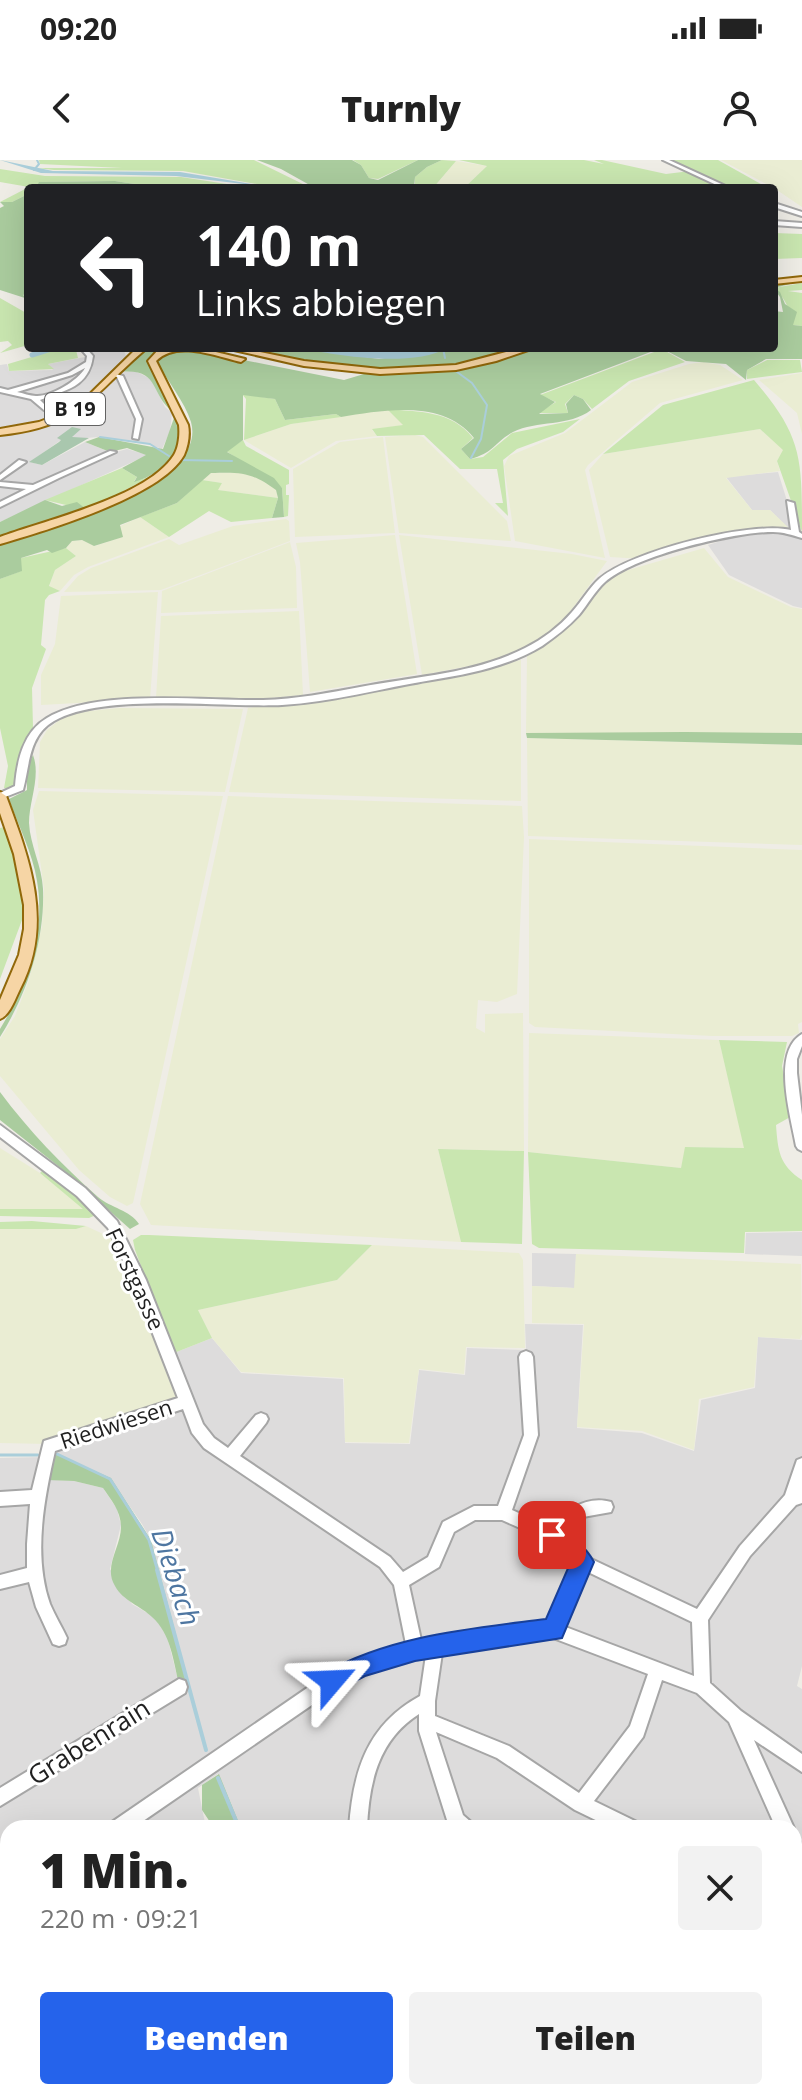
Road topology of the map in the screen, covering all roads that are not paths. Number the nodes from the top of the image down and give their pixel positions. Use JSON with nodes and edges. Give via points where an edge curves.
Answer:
{"nodes":[{"id":1,"x":665,"y":160,"type":"edge"},
{"id":2,"x":718,"y":184,"type":"edge"},
{"id":3,"x":778,"y":206,"type":"edge"},
{"id":4,"x":802,"y":214,"type":"edge"},
{"id":5,"x":778,"y":223,"type":"edge"},
{"id":6,"x":802,"y":225,"type":"edge"},
{"id":7,"x":802,"y":279,"type":"edge"},
{"id":8,"x":778,"y":282,"type":"edge"},
{"id":9,"x":86,"y":352,"type":"edge"},
{"id":10,"x":137,"y":352,"type":"edge"},
{"id":11,"x":161,"y":352,"type":"edge"},
{"id":12,"x":206,"y":352,"type":"edge"},
{"id":13,"x":245,"y":352,"type":"edge"},
{"id":14,"x":513,"y":352,"type":"edge"},
{"id":15,"x":89,"y":363,"type":"junction"},
{"id":16,"x":363,"y":371,"type":"junction"},
{"id":17,"x":114,"y":374,"type":"junction"},
{"id":18,"x":4,"y":391,"type":"edge"},
{"id":19,"x":37,"y":399,"type":"junction"},
{"id":20,"x":66,"y":416,"type":"junction"},
{"id":21,"x":0,"y":432,"type":"edge"},
{"id":22,"x":136,"y":438,"type":"dead end"},
{"id":23,"x":112,"y":452,"type":"dead end"},
{"id":24,"x":22,"y":462,"type":"dead end"},
{"id":25,"x":0,"y":478,"type":"edge"},
{"id":26,"x":0,"y":484,"type":"edge"},
{"id":27,"x":32,"y":487,"type":"junction"},
{"id":28,"x":790,"y":503,"type":"dead end"},
{"id":29,"x":0,"y":505,"type":"edge"},
{"id":30,"x":798,"y":535,"type":"edge"},
{"id":31,"x":0,"y":541,"type":"edge"},
{"id":32,"x":0,"y":796,"type":"edge"},
{"id":33,"x":0,"y":1014,"type":"edge"},
{"id":34,"x":802,"y":1038,"type":"edge"},
{"id":35,"x":0,"y":1130,"type":"edge"},
{"id":36,"x":802,"y":1146,"type":"edge"},
{"id":37,"x":526,"y":1357,"type":"dead end"},
{"id":38,"x":185,"y":1402,"type":"junction"},
{"id":39,"x":261,"y":1419,"type":"dead end"},
{"id":40,"x":229,"y":1458,"type":"junction"},
{"id":41,"x":802,"y":1465,"type":"edge"},
{"id":42,"x":38,"y":1496,"type":"junction"},
{"id":43,"x":797,"y":1498,"type":"edge"},
{"id":44,"x":0,"y":1499,"type":"edge"},
{"id":45,"x":606,"y":1507,"type":"dead end"},
{"id":46,"x":503,"y":1513,"type":"junction"},
{"id":47,"x":552,"y":1535,"type":"junction"},
{"id":48,"x":582,"y":1562,"type":"junction"},
{"id":49,"x":35,"y":1573,"type":"junction"},
{"id":50,"x":0,"y":1582,"type":"edge"},
{"id":51,"x":401,"y":1582,"type":"junction"},
{"id":52,"x":700,"y":1618,"type":"junction"},
{"id":53,"x":553,"y":1630,"type":"junction"},
{"id":54,"x":59,"y":1638,"type":"dead end"},
{"id":55,"x":435,"y":1646,"type":"junction"},
{"id":56,"x":415,"y":1649,"type":"junction"},
{"id":57,"x":657,"y":1671,"type":"junction"},
{"id":58,"x":179,"y":1687,"type":"dead end"},
{"id":59,"x":702,"y":1687,"type":"junction"},
{"id":60,"x":427,"y":1701,"type":"junction"},
{"id":61,"x":735,"y":1716,"type":"junction"},
{"id":62,"x":428,"y":1721,"type":"junction"},
{"id":63,"x":802,"y":1764,"type":"edge"},
{"id":64,"x":0,"y":1798,"type":"edge"},
{"id":65,"x":581,"y":1804,"type":"junction"},
{"id":66,"x":130,"y":1820,"type":"edge"},
{"id":67,"x":358,"y":1820,"type":"edge"},
{"id":68,"x":456,"y":1820,"type":"edge"},
{"id":69,"x":614,"y":1820,"type":"edge"},
{"id":70,"x":781,"y":1820,"type":"edge"}],
"edges":[{"from":1,"to":2,"type":"street"},
{"from":3,"to":4,"type":"street"},
{"from":5,"to":6,"type":"street"},
{"from":7,"to":8,"type":"main road"},
{"from":9,"to":15,"type":"street"},
{"from":10,"to":17,"type":"main road","number":"B 19"},
{"from":11,"to":31,"type":"main road","via":[[152,361],[185,431],[182,448],[169,466],[119,498]]},
{"from":12,"to":16,"type":"main road","via":[[339,379]]},
{"from":13,"to":16,"type":"main road"},
{"from":14,"to":16,"type":"main road","via":[[450,367]]},
{"from":15,"to":18,"type":"street","via":[[70,374]]},
{"from":15,"to":19,"type":"street","via":[[80,380]]},
{"from":17,"to":20,"type":"main road","number":"B 19"},
{"from":17,"to":22,"type":"street","via":[[120,376],[139,419]]},
{"from":18,"to":19,"type":"street"},
{"from":19,"to":20,"type":"street","via":[[46,409]]},
{"from":20,"to":21,"type":"main road","number":"B 19","via":[[45,426]]},
{"from":23,"to":27,"type":"street"},
{"from":24,"to":25,"type":"street"},
{"from":26,"to":27,"type":"street"},
{"from":27,"to":29,"type":"street"},
{"from":28,"to":30,"type":"street"},
{"from":30,"to":32,"type":"street","via":[[745,532],[621,569],[593,588],[547,639],[481,666],[284,702],[122,703],[68,711],[37,731],[22,761],[20,788]]},
{"from":32,"to":33,"type":"main road","via":[[23,857],[32,911],[22,968]]},
{"from":34,"to":36,"type":"street","via":[[791,1050],[790,1068]]},
{"from":35,"to":38,"type":"street","name":"Forstgasse","via":[[81,1192],[113,1225]]},
{"from":37,"to":46,"type":"street","via":[[531,1435]]},
{"from":38,"to":40,"type":"street","name":"Forstgasse","via":[[197,1428]]},
{"from":38,"to":42,"type":"street","name":"Riedwiesen","via":[[49,1446]]},
{"from":39,"to":40,"type":"street"},
{"from":40,"to":51,"type":"street","name":"Forstgasse","via":[[385,1562]]},
{"from":41,"to":43,"type":"street"},
{"from":42,"to":44,"type":"street"},
{"from":42,"to":49,"type":"street","name":"Riedwiesen"},
{"from":43,"to":52,"type":"street","via":[[745,1551]]},
{"from":45,"to":47,"type":"street","via":[[583,1508]]},
{"from":46,"to":47,"type":"street"},
{"from":46,"to":51,"type":"street","via":[[474,1513],[448,1527],[434,1562]]},
{"from":47,"to":48,"type":"street"},
{"from":48,"to":52,"type":"street"},
{"from":48,"to":53,"type":"street"},
{"from":49,"to":50,"type":"street"},
{"from":49,"to":54,"type":"street","name":"Riedwiesen","via":[[42,1604]]},
{"from":51,"to":56,"type":"street"},
{"from":52,"to":59,"type":"street"},
{"from":53,"to":55,"type":"street"},
{"from":53,"to":57,"type":"street"},
{"from":55,"to":56,"type":"street"},
{"from":55,"to":60,"type":"street"},
{"from":56,"to":66,"type":"street","via":[[332,1681]]},
{"from":57,"to":59,"type":"street"},
{"from":57,"to":65,"type":"street","via":[[637,1731]]},
{"from":58,"to":64,"type":"street","name":"Grabenrain"},
{"from":59,"to":61,"type":"street"},
{"from":60,"to":62,"type":"street"},
{"from":60,"to":67,"type":"street","via":[[391,1723],[378,1742],[359,1793]]},
{"from":61,"to":63,"type":"street"},
{"from":61,"to":70,"type":"street"},
{"from":62,"to":65,"type":"street","via":[[503,1752]]},
{"from":62,"to":68,"type":"street"},
{"from":65,"to":69,"type":"street"}]}
